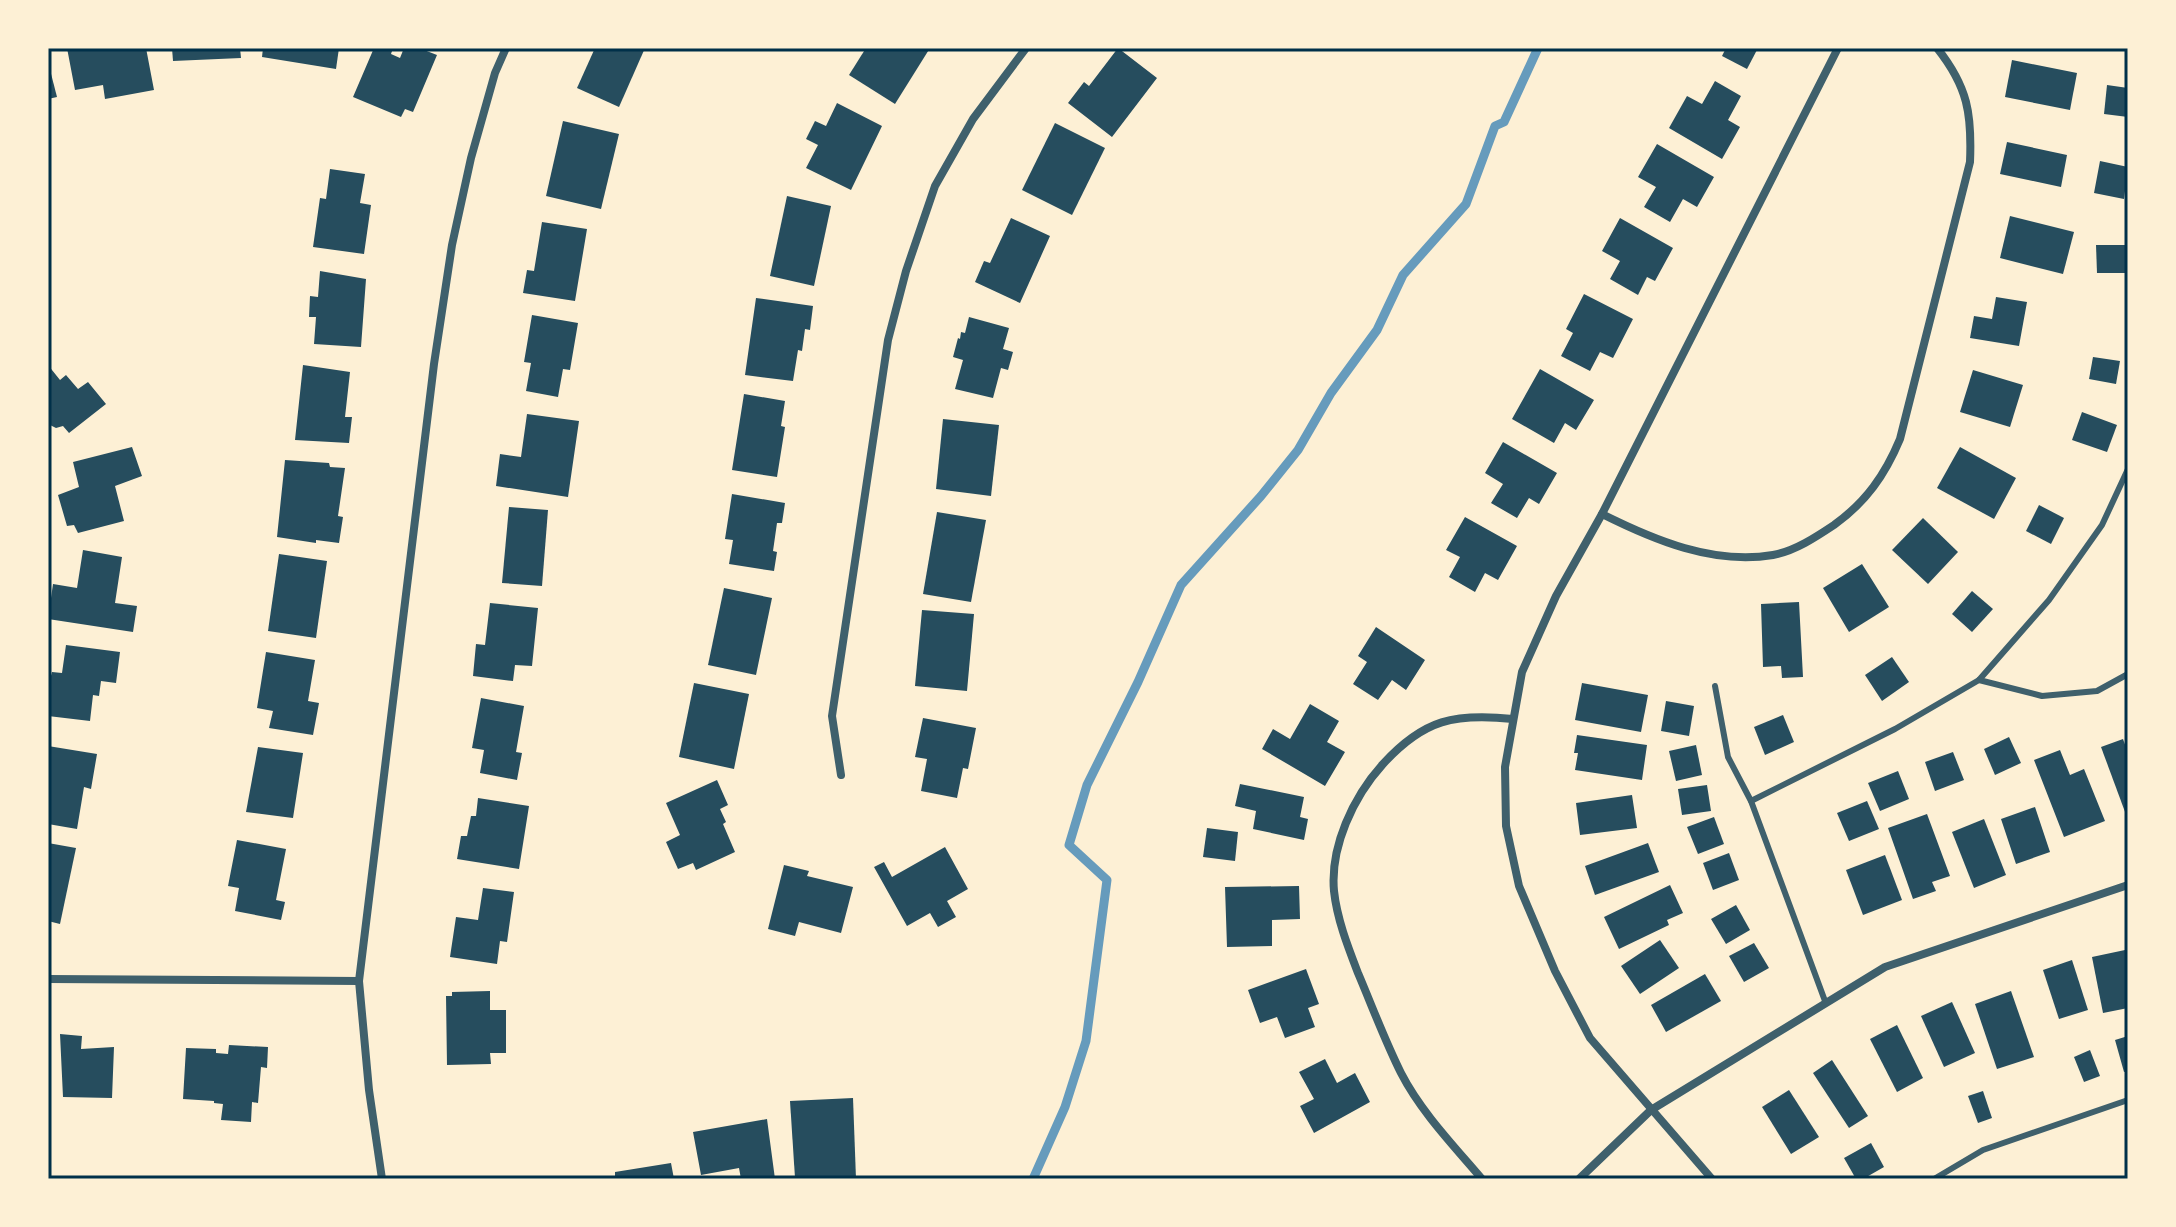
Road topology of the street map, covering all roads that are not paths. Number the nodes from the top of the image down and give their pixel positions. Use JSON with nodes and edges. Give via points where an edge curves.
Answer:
{"nodes":[{"id":1,"x":506,"y":48,"type":"edge"},
{"id":2,"x":1026,"y":48,"type":"edge"},
{"id":3,"x":1838,"y":48,"type":"edge"},
{"id":4,"x":1937,"y":48,"type":"edge"},
{"id":5,"x":2128,"y":469,"type":"edge"},
{"id":6,"x":1602,"y":514,"type":"junction"},
{"id":7,"x":2128,"y":674,"type":"edge"},
{"id":8,"x":1979,"y":680,"type":"junction"},
{"id":9,"x":1715,"y":686,"type":"dead end"},
{"id":10,"x":1513,"y":719,"type":"junction"},
{"id":11,"x":841,"y":775,"type":"dead end"},
{"id":12,"x":1751,"y":801,"type":"junction"},
{"id":13,"x":2128,"y":885,"type":"edge"},
{"id":14,"x":48,"y":979,"type":"edge"},
{"id":15,"x":359,"y":981,"type":"junction"},
{"id":16,"x":1825,"y":1001,"type":"junction"},
{"id":17,"x":2128,"y":1100,"type":"edge"},
{"id":18,"x":1651,"y":1110,"type":"junction"},
{"id":19,"x":382,"y":1179,"type":"edge"},
{"id":20,"x":1482,"y":1179,"type":"edge"},
{"id":21,"x":1579,"y":1179,"type":"edge"},
{"id":22,"x":1712,"y":1179,"type":"edge"},
{"id":23,"x":1934,"y":1179,"type":"edge"}],
"edges":[{"from":1,"to":15,"type":"street","via":[[471,158],[452,245]]},
{"from":2,"to":11,"type":"street","via":[[973,119],[935,186],[888,340],[832,716]]},
{"from":3,"to":6,"type":"street"},
{"from":4,"to":6,"type":"street","via":[[1966,97],[1972,125],[1970,162],[1900,439],[1866,499],[1811,540],[1774,555],[1723,556],[1685,548]]},
{"from":5,"to":8,"type":"lane","via":[[2102,525],[2049,600]]},
{"from":6,"to":10,"type":"street","via":[[1522,672]]},
{"from":7,"to":8,"type":"lane","via":[[2097,691],[2042,696]]},
{"from":8,"to":12,"type":"lane"},
{"from":9,"to":12,"type":"lane","via":[[1728,757]]},
{"from":10,"to":18,"type":"street","via":[[1505,767],[1506,826],[1519,886],[1590,1038]]},
{"from":10,"to":20,"type":"street","via":[[1457,717],[1431,726],[1385,762],[1347,820],[1334,891],[1344,935],[1402,1075]]},
{"from":12,"to":16,"type":"lane"},
{"from":13,"to":16,"type":"street","via":[[1885,967]]},
{"from":14,"to":15,"type":"street"},
{"from":15,"to":19,"type":"street"},
{"from":16,"to":18,"type":"street"},
{"from":17,"to":23,"type":"lane","via":[[1983,1150]]},
{"from":18,"to":21,"type":"street"},
{"from":18,"to":22,"type":"street"}]}
